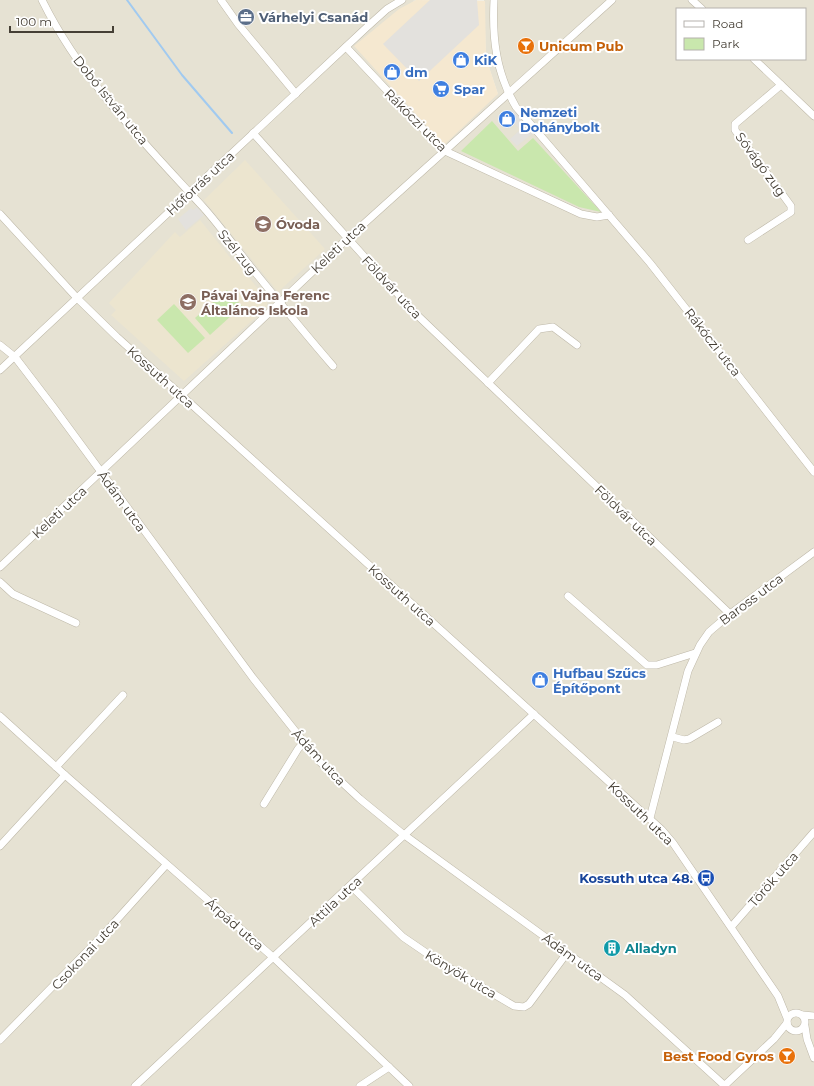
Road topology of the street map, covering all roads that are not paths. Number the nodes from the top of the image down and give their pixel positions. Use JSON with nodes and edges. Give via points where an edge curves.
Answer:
{"nodes":[{"id":1,"x":42,"y":0,"type":"edge"},
{"id":2,"x":221,"y":0,"type":"edge"},
{"id":3,"x":402,"y":0,"type":"edge"},
{"id":4,"x":494,"y":0,"type":"edge"},
{"id":5,"x":612,"y":0,"type":"edge"},
{"id":6,"x":692,"y":0,"type":"edge"},
{"id":7,"x":701,"y":8,"type":"edge"},
{"id":8,"x":346,"y":47,"type":"junction"},
{"id":9,"x":755,"y":60,"type":"edge"},
{"id":10,"x":781,"y":85,"type":"junction"},
{"id":11,"x":296,"y":94,"type":"junction"},
{"id":12,"x":508,"y":94,"type":"junction"},
{"id":13,"x":814,"y":116,"type":"edge"},
{"id":14,"x":254,"y":133,"type":"junction"},
{"id":15,"x":443,"y":150,"type":"junction"},
{"id":16,"x":189,"y":194,"type":"junction"},
{"id":17,"x":0,"y":214,"type":"edge"},
{"id":18,"x":609,"y":215,"type":"junction"},
{"id":19,"x":347,"y":238,"type":"junction"},
{"id":20,"x":748,"y":240,"type":"dead end"},
{"id":21,"x":77,"y":298,"type":"junction"},
{"id":22,"x":280,"y":303,"type":"junction"},
{"id":23,"x":0,"y":345,"type":"edge"},
{"id":24,"x":576,"y":345,"type":"dead end"},
{"id":25,"x":15,"y":357,"type":"junction"},
{"id":26,"x":333,"y":366,"type":"dead end"},
{"id":27,"x":0,"y":370,"type":"edge"},
{"id":28,"x":488,"y":383,"type":"junction"},
{"id":29,"x":182,"y":395,"type":"junction"},
{"id":30,"x":102,"y":472,"type":"junction"},
{"id":31,"x":814,"y":472,"type":"edge"},
{"id":32,"x":814,"y":552,"type":"edge"},
{"id":33,"x":0,"y":567,"type":"edge"},
{"id":34,"x":0,"y":582,"type":"edge"},
{"id":35,"x":568,"y":596,"type":"dead end"},
{"id":36,"x":730,"y":614,"type":"junction"},
{"id":37,"x":76,"y":623,"type":"dead end"},
{"id":38,"x":696,"y":653,"type":"junction"},
{"id":39,"x":123,"y":696,"type":"dead end"},
{"id":40,"x":534,"y":714,"type":"junction"},
{"id":41,"x":0,"y":716,"type":"edge"},
{"id":42,"x":718,"y":722,"type":"dead end"},
{"id":43,"x":673,"y":737,"type":"junction"},
{"id":44,"x":304,"y":742,"type":"junction"},
{"id":45,"x":56,"y":767,"type":"junction"},
{"id":46,"x":65,"y":775,"type":"junction"},
{"id":47,"x":264,"y":804,"type":"dead end"},
{"id":48,"x":650,"y":818,"type":"junction"},
{"id":49,"x":814,"y":832,"type":"edge"},
{"id":50,"x":403,"y":834,"type":"junction"},
{"id":51,"x":0,"y":846,"type":"edge"},
{"id":52,"x":166,"y":865,"type":"junction"},
{"id":53,"x":351,"y":886,"type":"junction"},
{"id":54,"x":732,"y":926,"type":"junction"},
{"id":55,"x":567,"y":953,"type":"junction"},
{"id":56,"x":274,"y":958,"type":"junction"},
{"id":57,"x":778,"y":996,"type":"junction"},
{"id":58,"x":794,"y":1012,"type":"junction"},
{"id":59,"x":802,"y":1015,"type":"junction"},
{"id":60,"x":814,"y":1017,"type":"edge"},
{"id":61,"x":787,"y":1020,"type":"junction"},
{"id":62,"x":805,"y":1024,"type":"junction"},
{"id":63,"x":794,"y":1031,"type":"junction"},
{"id":64,"x":774,"y":1039,"type":"junction"},
{"id":65,"x":0,"y":1040,"type":"edge"},
{"id":66,"x":811,"y":1051,"type":"junction"},
{"id":67,"x":814,"y":1058,"type":"edge"},
{"id":68,"x":389,"y":1067,"type":"junction"},
{"id":69,"x":135,"y":1086,"type":"edge"},
{"id":70,"x":360,"y":1086,"type":"edge"},
{"id":71,"x":409,"y":1086,"type":"edge"},
{"id":72,"x":725,"y":1086,"type":"edge"}],
"edges":[{"from":1,"to":16,"type":"street","name":"Dobó István utca","via":[[92,80]]},
{"from":2,"to":11,"type":"street"},
{"from":3,"to":8,"type":"street","name":"Hőforrás utca","via":[[387,9]]},
{"from":4,"to":12,"type":"street","name":"Rákóczi utca","via":[[494,49]]},
{"from":5,"to":12,"type":"street","name":"Keleti utca"},
{"from":6,"to":7,"type":"street"},
{"from":8,"to":11,"type":"street","name":"Hőforrás utca"},
{"from":8,"to":15,"type":"street","name":"Rákóczi utca"},
{"from":9,"to":10,"type":"street"},
{"from":10,"to":13,"type":"street"},
{"from":10,"to":20,"type":"street","name":"Sóvágó zug","via":[[735,124],[735,130],[791,206],[791,212]]},
{"from":11,"to":14,"type":"street","name":"Hőforrás utca"},
{"from":12,"to":15,"type":"street","name":"Keleti utca"},
{"from":12,"to":18,"type":"street","name":"Rákóczi utca","via":[[521,114]]},
{"from":14,"to":16,"type":"street","name":"Hőforrás utca"},
{"from":14,"to":19,"type":"street","name":"Földvár utca"},
{"from":15,"to":18,"type":"street","name":"Rákóczi utca","via":[[582,214],[597,217]]},
{"from":15,"to":19,"type":"street","name":"Keleti utca"},
{"from":16,"to":21,"type":"street","name":"Hőforrás utca"},
{"from":16,"to":22,"type":"street","name":"Szél zug"},
{"from":17,"to":21,"type":"street","name":"Kossuth utca"},
{"from":18,"to":31,"type":"street","name":"Rákóczi utca","via":[[693,316]]},
{"from":19,"to":22,"type":"street","name":"Keleti utca"},
{"from":19,"to":28,"type":"street","name":"Földvár utca","via":[[414,313]]},
{"from":21,"to":25,"type":"street","name":"Hőforrás utca"},
{"from":21,"to":29,"type":"street","name":"Kossuth utca"},
{"from":22,"to":26,"type":"street","name":"Szél zug"},
{"from":22,"to":29,"type":"street","name":"Keleti utca"},
{"from":23,"to":25,"type":"street","name":"Ádám utca"},
{"from":24,"to":28,"type":"street","via":[[553,327],[539,329]]},
{"from":25,"to":27,"type":"street","name":"Hőforrás utca"},
{"from":25,"to":30,"type":"street","name":"Ádám utca"},
{"from":28,"to":36,"type":"street","name":"Földvár utca"},
{"from":29,"to":30,"type":"street","name":"Keleti utca"},
{"from":29,"to":40,"type":"street","name":"Kossuth utca"},
{"from":30,"to":33,"type":"street","name":"Keleti utca"},
{"from":30,"to":44,"type":"street","name":"Ádám utca","via":[[252,678]]},
{"from":32,"to":36,"type":"street","name":"Baross utca"},
{"from":34,"to":37,"type":"street","via":[[13,594]]},
{"from":35,"to":38,"type":"street","via":[[647,665],[656,665]]},
{"from":36,"to":38,"type":"street","name":"Baross utca","via":[[709,632]]},
{"from":38,"to":43,"type":"street","name":"Baross utca","via":[[688,671]]},
{"from":39,"to":45,"type":"street"},
{"from":40,"to":48,"type":"street","name":"Kossuth utca"},
{"from":40,"to":50,"type":"street","name":"Attila utca"},
{"from":41,"to":45,"type":"street","name":"Árpád utca"},
{"from":42,"to":43,"type":"street","via":[[689,739]]},
{"from":43,"to":48,"type":"street","name":"Baross utca"},
{"from":44,"to":47,"type":"street"},
{"from":44,"to":50,"type":"street","name":"Ádám utca","via":[[319,761]]},
{"from":45,"to":46,"type":"street","name":"Árpád utca"},
{"from":46,"to":51,"type":"street"},
{"from":46,"to":52,"type":"street","name":"Árpád utca"},
{"from":48,"to":54,"type":"street","name":"Kossuth utca","via":[[673,842]]},
{"from":49,"to":54,"type":"street","name":"Török utca"},
{"from":50,"to":53,"type":"street","name":"Attila utca"},
{"from":50,"to":55,"type":"street","name":"Ádám utca"},
{"from":52,"to":56,"type":"street","name":"Árpád utca"},
{"from":52,"to":65,"type":"street","name":"Csokonai utca","via":[[104,934]]},
{"from":53,"to":55,"type":"street","name":"Könyök utca","via":[[403,937],[441,963],[514,1006],[524,1007],[529,1004]]},
{"from":53,"to":56,"type":"street","name":"Attila utca"},
{"from":54,"to":57,"type":"street","name":"Kossuth utca"},
{"from":55,"to":72,"type":"street","name":"Ádám utca","via":[[625,995]]},
{"from":56,"to":68,"type":"street","name":"Árpád utca"},
{"from":56,"to":69,"type":"street","name":"Attila utca"},
{"from":57,"to":58,"type":"street","name":"Kossuth utca"},
{"from":57,"to":61,"type":"street","name":"Kossuth utca"},
{"from":58,"to":59,"type":"street"},
{"from":58,"to":61,"type":"street"},
{"from":59,"to":60,"type":"street"},
{"from":59,"to":62,"type":"street"},
{"from":60,"to":62,"type":"street"},
{"from":61,"to":63,"type":"street","via":[[788,1027]]},
{"from":61,"to":64,"type":"street"},
{"from":62,"to":63,"type":"street","via":[[802,1029]]},
{"from":62,"to":66,"type":"street","via":[[804,1032]]},
{"from":63,"to":64,"type":"street"},
{"from":63,"to":66,"type":"street"},
{"from":64,"to":72,"type":"street"},
{"from":66,"to":67,"type":"street"},
{"from":68,"to":70,"type":"street"},
{"from":68,"to":71,"type":"street","name":"Árpád utca"}]}
